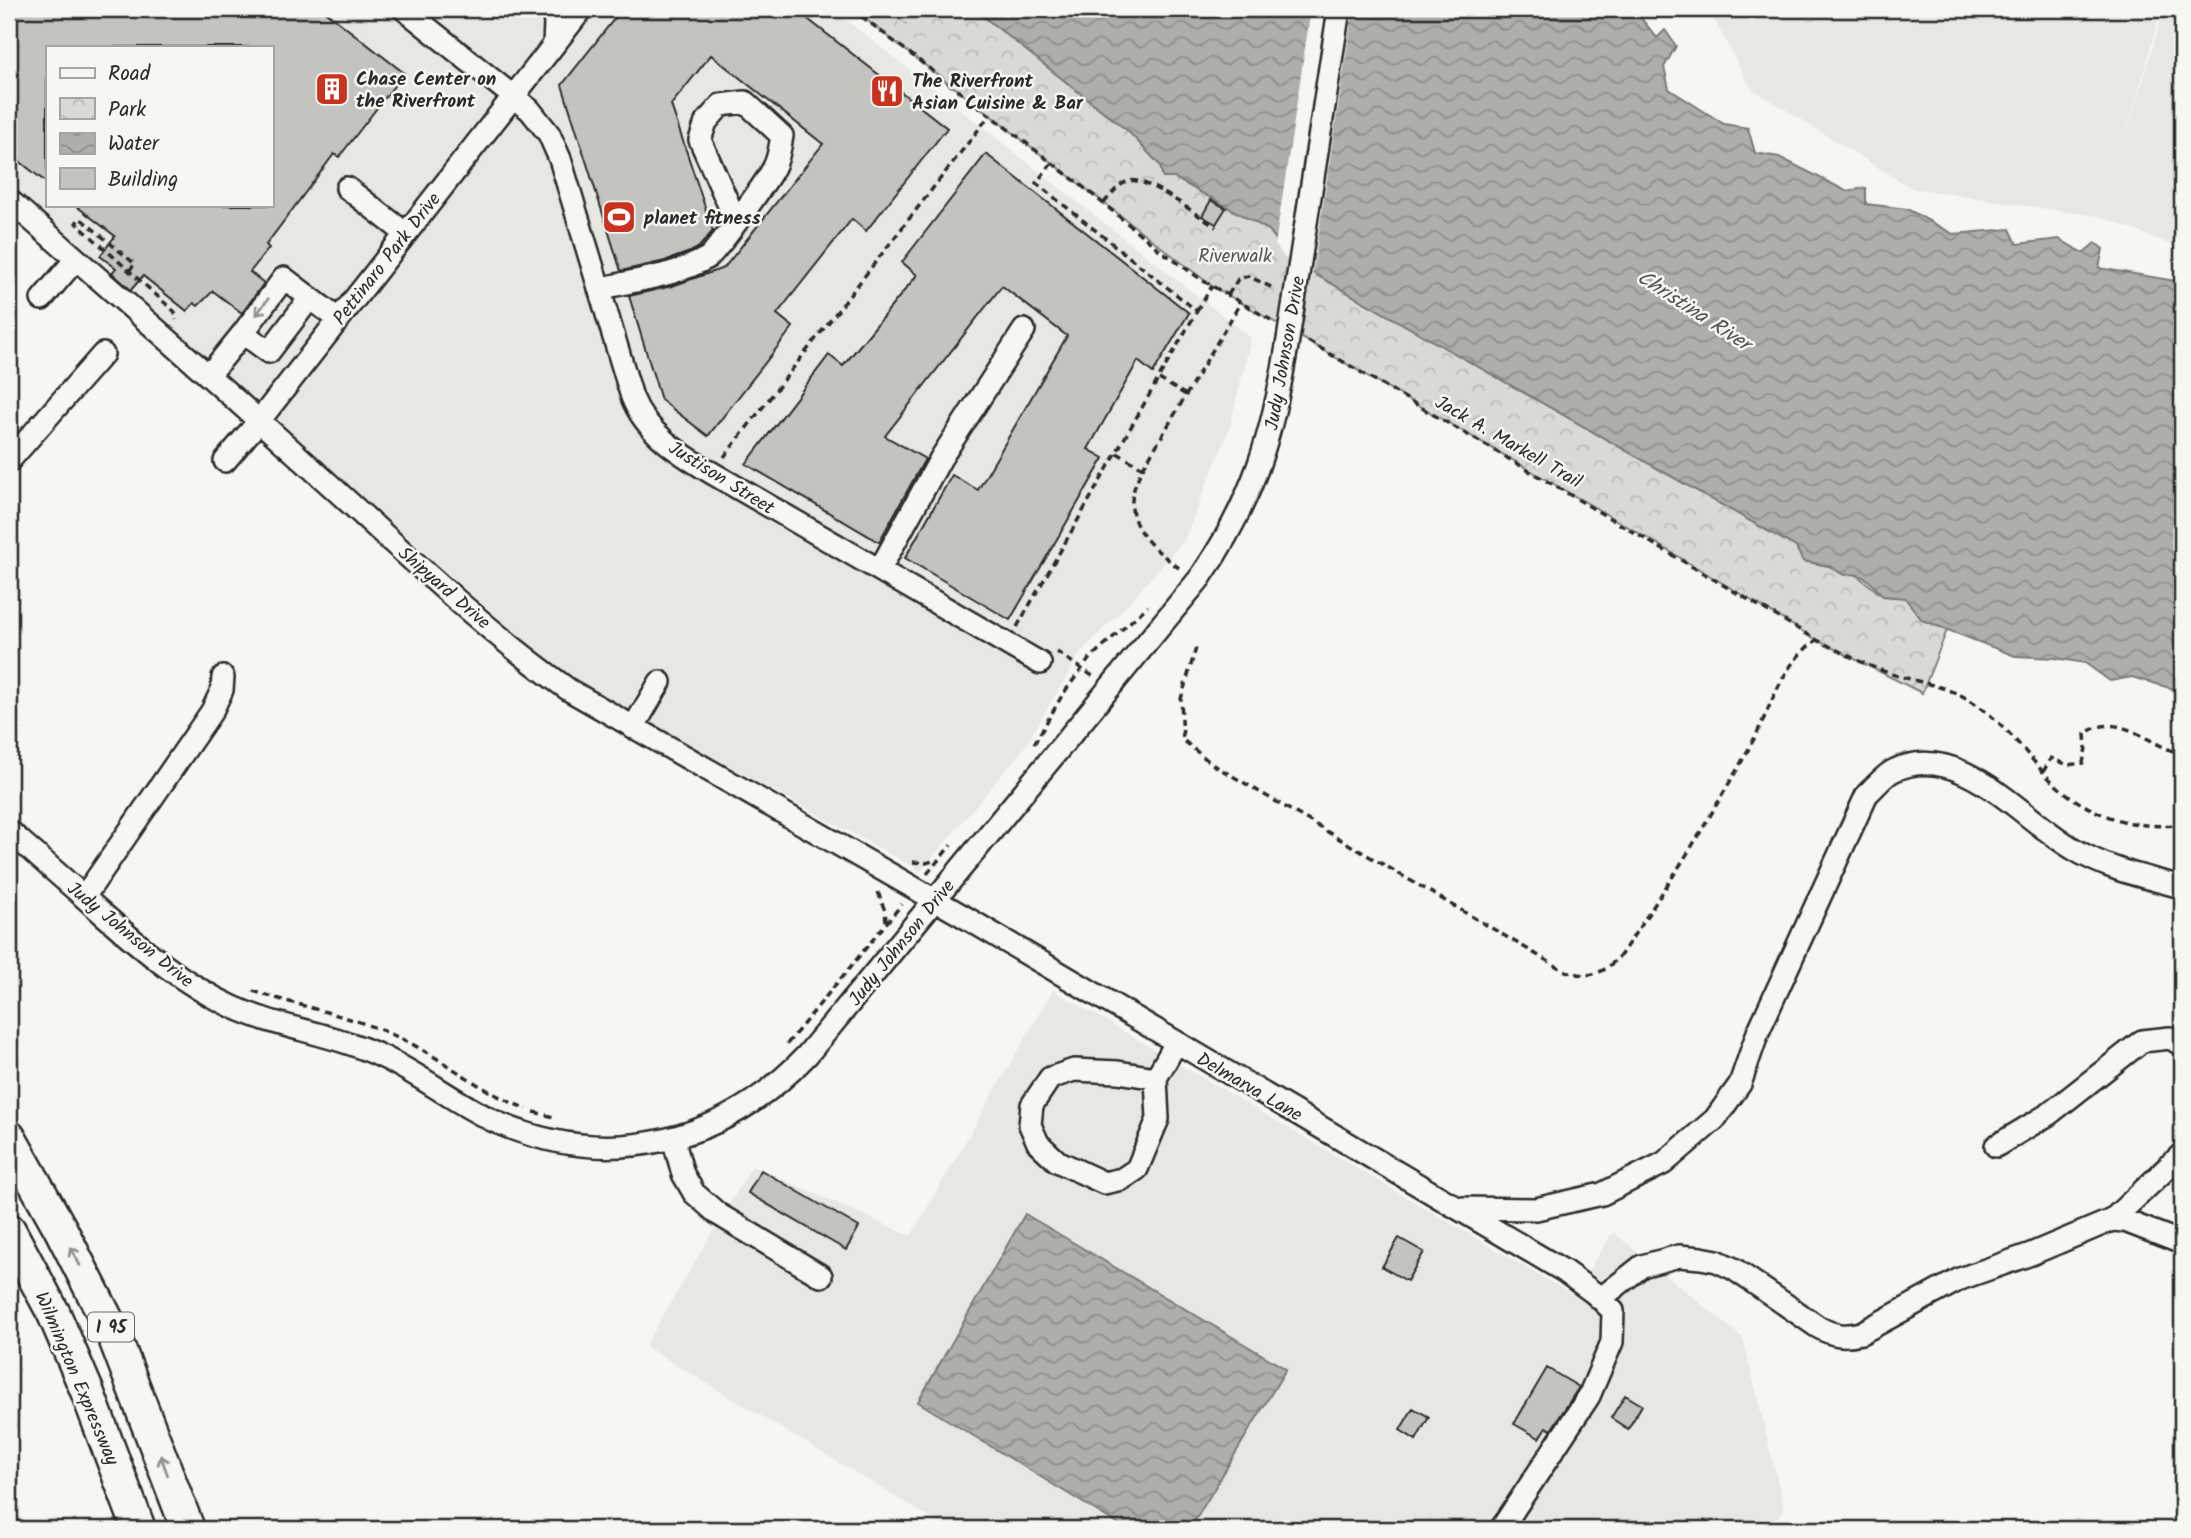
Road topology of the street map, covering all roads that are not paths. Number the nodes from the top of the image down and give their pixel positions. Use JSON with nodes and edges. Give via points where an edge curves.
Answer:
{"nodes":[{"id":1,"x":404,"y":9,"type":"edge"},
{"id":2,"x":552,"y":9,"type":"edge"},
{"id":3,"x":582,"y":9,"type":"edge"},
{"id":4,"x":1339,"y":9,"type":"edge"},
{"id":5,"x":554,"y":44,"type":"junction"},
{"id":6,"x":512,"y":96,"type":"junction"},
{"id":7,"x":347,"y":188,"type":"dead end"},
{"id":8,"x":9,"y":200,"type":"edge"},
{"id":9,"x":736,"y":221,"type":"junction"},
{"id":10,"x":405,"y":233,"type":"junction"},
{"id":11,"x":76,"y":259,"type":"junction"},
{"id":12,"x":599,"y":289,"type":"junction"},
{"id":13,"x":310,"y":298,"type":"junction"},
{"id":14,"x":41,"y":299,"type":"dead end"},
{"id":15,"x":338,"y":319,"type":"junction"},
{"id":16,"x":1024,"y":330,"type":"dead end"},
{"id":17,"x":243,"y":333,"type":"junction"},
{"id":18,"x":103,"y":354,"type":"dead end"},
{"id":19,"x":209,"y":375,"type":"junction"},
{"id":20,"x":259,"y":421,"type":"junction"},
{"id":21,"x":9,"y":461,"type":"edge"},
{"id":22,"x":225,"y":461,"type":"dead end"},
{"id":23,"x":880,"y":569,"type":"junction"},
{"id":24,"x":1045,"y":655,"type":"road end"},
{"id":25,"x":223,"y":677,"type":"dead end"},
{"id":26,"x":660,"y":682,"type":"dead end"},
{"id":27,"x":633,"y":728,"type":"junction"},
{"id":28,"x":9,"y":831,"type":"edge"},
{"id":29,"x":2182,"y":887,"type":"edge"},
{"id":30,"x":84,"y":897,"type":"junction"},
{"id":31,"x":935,"y":900,"type":"junction"},
{"id":32,"x":1176,"y":1042,"type":"junction"},
{"id":33,"x":2182,"y":1045,"type":"edge"},
{"id":34,"x":1156,"y":1077,"type":"junction"},
{"id":35,"x":9,"y":1137,"type":"edge"},
{"id":36,"x":673,"y":1138,"type":"junction"},
{"id":37,"x":1996,"y":1146,"type":"dead end"},
{"id":38,"x":2182,"y":1154,"type":"edge"},
{"id":39,"x":1459,"y":1208,"type":"junction"},
{"id":40,"x":2112,"y":1220,"type":"junction"},
{"id":41,"x":9,"y":1230,"type":"edge"},
{"id":42,"x":2182,"y":1243,"type":"edge"},
{"id":43,"x":821,"y":1276,"type":"dead end"},
{"id":44,"x":1600,"y":1299,"type":"junction"},
{"id":45,"x":139,"y":1529,"type":"edge"},
{"id":46,"x":188,"y":1529,"type":"edge"},
{"id":47,"x":1501,"y":1529,"type":"edge"}],
"edges":[{"from":1,"to":6,"type":"street"},
{"from":2,"to":5,"type":"street"},
{"from":3,"to":5,"type":"street","name":"Pettinaro Park Drive"},
{"from":4,"to":31,"type":"street","name":"Judy Johnson Drive","bridge":true,"via":[[1294,341],[1271,430],[1242,510],[1200,578]]},
{"from":5,"to":6,"type":"street","name":"Pettinaro Park Drive"},
{"from":6,"to":10,"type":"street","name":"Pettinaro Park Drive"},
{"from":6,"to":12,"type":"street","name":"Justison Street","via":[[541,122],[555,146]]},
{"from":7,"to":10,"type":"street"},
{"from":8,"to":11,"type":"street","name":"Shipyard Drive"},
{"from":9,"to":9,"type":"street","via":[[775,166],[782,136],[745,102],[721,105],[706,122],[700,140]]},
{"from":9,"to":12,"type":"street","via":[[710,257],[678,270]]},
{"from":10,"to":15,"type":"street","name":"Pettinaro Park Drive"},
{"from":11,"to":14,"type":"street"},
{"from":11,"to":19,"type":"street","name":"Shipyard Drive"},
{"from":12,"to":23,"type":"street","name":"Justison Street","via":[[636,408],[661,438],[712,473]]},
{"from":13,"to":15,"type":"street"},
{"from":13,"to":17,"type":"street","via":[[269,352]]},
{"from":13,"to":17,"type":"street","one_way":true,"via":[[284,278]]},
{"from":15,"to":20,"type":"street","name":"Pettinaro Park Drive"},
{"from":16,"to":23,"type":"street","via":[[941,458]]},
{"from":17,"to":19,"type":"street"},
{"from":18,"to":21,"type":"street"},
{"from":19,"to":20,"type":"street","name":"Shipyard Drive"},
{"from":20,"to":22,"type":"street","name":"Pettinaro Park Drive"},
{"from":20,"to":27,"type":"street","name":"Shipyard Drive","via":[[527,659]]},
{"from":23,"to":24,"type":"street","name":"Justison Street","via":[[1009,645]]},
{"from":25,"to":30,"type":"street","via":[[212,711]]},
{"from":26,"to":27,"type":"street"},
{"from":27,"to":31,"type":"street","name":"Shipyard Drive"},
{"from":28,"to":30,"type":"street","name":"Judy Johnson Drive"},
{"from":29,"to":39,"type":"street","via":[[2120,871],[2073,849],[1958,769],[1923,764],[1894,770],[1867,794],[1758,1032],[1740,1084],[1715,1119],[1664,1163],[1602,1194],[1536,1209]]},
{"from":30,"to":36,"type":"street","name":"Judy Johnson Drive","via":[[162,964],[204,992],[249,1014],[363,1048],[497,1122],[574,1144],[625,1145]]},
{"from":31,"to":32,"type":"street","name":"Delmarva Lane"},
{"from":31,"to":36,"type":"street","name":"Judy Johnson Drive","via":[[788,1076],[743,1109]]},
{"from":32,"to":34,"type":"street"},
{"from":32,"to":39,"type":"street","name":"Delmarva Lane"},
{"from":33,"to":37,"type":"street","via":[[2170,1038],[2142,1041],[2049,1114]]},
{"from":34,"to":34,"type":"street","via":[[1074,1070],[1051,1078],[1032,1105],[1030,1125],[1038,1143],[1057,1161],[1104,1183],[1122,1179],[1137,1170],[1158,1119]]},
{"from":46,"to":35,"type":"highway","number":"I 95","one_way":true,"via":[[111,1328]]},
{"from":36,"to":43,"type":"street","via":[[694,1194],[718,1214]]},
{"from":38,"to":40,"type":"street"},
{"from":39,"to":44,"type":"street","name":"Delmarva Lane","via":[[1564,1271]]},
{"from":40,"to":42,"type":"street"},
{"from":40,"to":44,"type":"street","via":[[1960,1279],[1861,1333],[1847,1336],[1818,1327],[1734,1269],[1701,1258],[1679,1256],[1642,1266]]},
{"from":41,"to":45,"type":"highway","name":"Wilmington Expressway","number":"I 95","via":[[88,1391]]},
{"from":44,"to":47,"type":"street","via":[[1613,1311],[1612,1342],[1589,1396]]}]}
